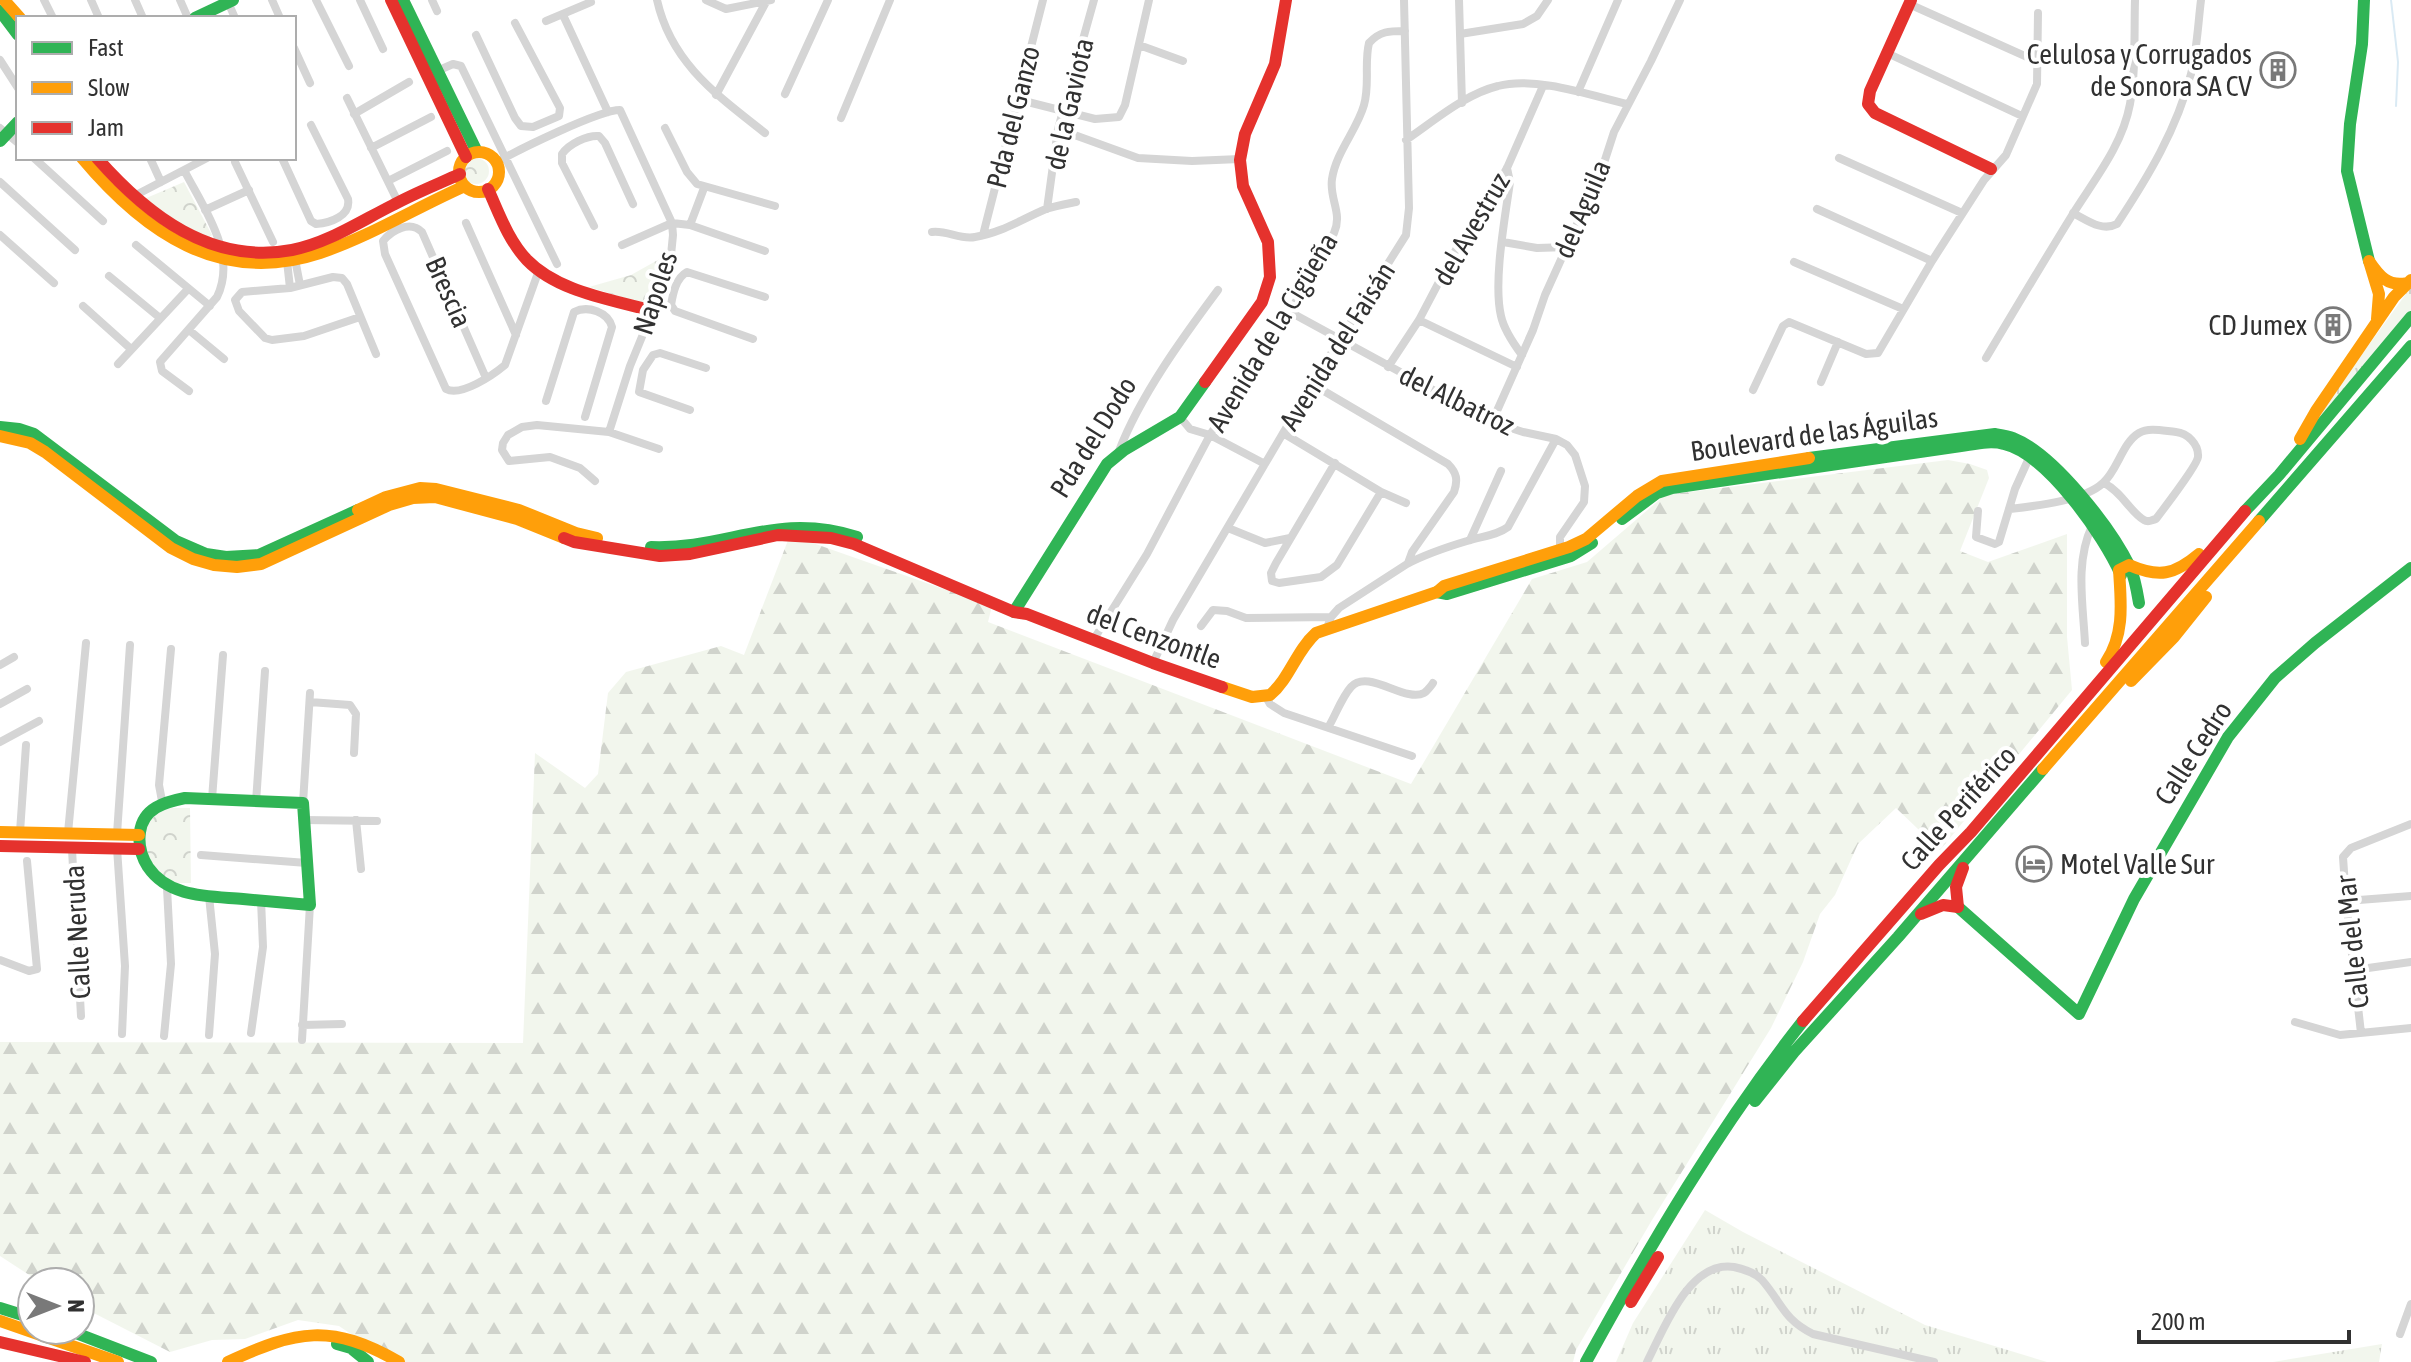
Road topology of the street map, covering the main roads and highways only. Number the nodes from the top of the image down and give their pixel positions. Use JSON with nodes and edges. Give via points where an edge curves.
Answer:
{"nodes":[{"id":1,"x":4,"y":0,"type":"edge"},
{"id":2,"x":391,"y":0,"type":"edge"},
{"id":3,"x":403,"y":0,"type":"edge"},
{"id":4,"x":1286,"y":0,"type":"edge"},
{"id":5,"x":2364,"y":0,"type":"edge"},
{"id":6,"x":230,"y":1,"type":"edge"},
{"id":7,"x":1910,"y":2,"type":"edge"},
{"id":8,"x":0,"y":11,"type":"edge"},
{"id":9,"x":18,"y":16,"type":"edge"},
{"id":10,"x":199,"y":16,"type":"edge"},
{"id":11,"x":16,"y":32,"type":"edge"},
{"id":12,"x":471,"y":154,"type":"junction"},
{"id":13,"x":84,"y":160,"type":"edge"},
{"id":14,"x":99,"y":160,"type":"edge"},
{"id":15,"x":1991,"y":169,"type":"road end"},
{"id":16,"x":462,"y":180,"type":"junction"},
{"id":17,"x":488,"y":189,"type":"junction"},
{"id":18,"x":221,"y":254,"type":"junction"},
{"id":19,"x":292,"y":257,"type":"junction"},
{"id":20,"x":2369,"y":261,"type":"junction"},
{"id":21,"x":2409,"y":282,"type":"edge"},
{"id":22,"x":652,"y":311,"type":"road end"},
{"id":23,"x":2411,"y":317,"type":"edge"},
{"id":24,"x":2377,"y":322,"type":"junction"},
{"id":25,"x":2411,"y":346,"type":"edge"},
{"id":26,"x":0,"y":427,"type":"edge"},
{"id":27,"x":0,"y":436,"type":"edge"},
{"id":28,"x":2279,"y":475,"type":"junction"},
{"id":29,"x":2076,"y":496,"type":"junction"},
{"id":30,"x":2264,"y":518,"type":"junction"},
{"id":31,"x":2237,"y":520,"type":"junction"},
{"id":32,"x":314,"y":535,"type":"junction"},
{"id":33,"x":2124,"y":567,"type":"junction"},
{"id":34,"x":2411,"y":568,"type":"edge"},
{"id":35,"x":1437,"y":592,"type":"junction"},
{"id":36,"x":1019,"y":611,"type":"junction"},
{"id":37,"x":2174,"y":637,"type":"junction"},
{"id":38,"x":1266,"y":697,"type":"joint"},
{"id":39,"x":2085,"y":700,"type":"junction"},
{"id":40,"x":2068,"y":738,"type":"junction"},
{"id":41,"x":0,"y":832,"type":"edge"},
{"id":42,"x":139,"y":835,"type":"junction"},
{"id":43,"x":0,"y":846,"type":"edge"},
{"id":44,"x":139,"y":849,"type":"junction"},
{"id":45,"x":1970,"y":852,"type":"junction"},
{"id":46,"x":1958,"y":907,"type":"junction"},
{"id":47,"x":1915,"y":918,"type":"junction"},
{"id":48,"x":0,"y":1321,"type":"edge"},
{"id":49,"x":0,"y":1332,"type":"edge"},
{"id":50,"x":96,"y":1341,"type":"edge"},
{"id":51,"x":0,"y":1342,"type":"edge"},
{"id":52,"x":23,"y":1348,"type":"junction"},
{"id":53,"x":231,"y":1361,"type":"edge"},
{"id":54,"x":34,"y":1362,"type":"edge"},
{"id":55,"x":85,"y":1362,"type":"edge"},
{"id":56,"x":118,"y":1362,"type":"edge"},
{"id":57,"x":151,"y":1362,"type":"edge"},
{"id":58,"x":251,"y":1362,"type":"edge"},
{"id":59,"x":368,"y":1362,"type":"edge"},
{"id":60,"x":399,"y":1362,"type":"edge"},
{"id":61,"x":1586,"y":1362,"type":"edge"},
{"id":62,"x":1596,"y":1362,"type":"edge"}],
"edges":[{"from":1,"to":9,"type":"main road"},
{"from":2,"to":12,"type":"main road"},
{"from":3,"to":12,"type":"main road"},
{"from":4,"to":36,"type":"main road","name":"Pda del Dodo","via":[[1278,54],[1240,159],[1243,186],[1270,245],[1271,277],[1262,302],[1180,417],[1119,451],[1107,464]]},
{"from":5,"to":20,"type":"main road","via":[[2347,171]]},
{"from":6,"to":10,"type":"main road"},
{"from":7,"to":15,"type":"main road","via":[[1868,104],[1875,113]]},
{"from":8,"to":11,"type":"main road"},
{"from":12,"to":16,"type":"main road","via":[[460,165]]},
{"from":12,"to":17,"type":"main road","via":[[501,160],[496,181]]},
{"from":13,"to":18,"type":"main road","via":[[149,224],[174,241]]},
{"from":14,"to":18,"type":"main road","via":[[177,230]]},
{"from":16,"to":17,"type":"main road","via":[[480,191]]},
{"from":16,"to":19,"type":"main road","via":[[337,225],[325,239]]},
{"from":16,"to":19,"type":"main road","via":[[395,224],[318,254]]},
{"from":17,"to":22,"type":"main road","via":[[512,239],[539,270],[557,281]]},
{"from":18,"to":19,"type":"main road"},
{"from":20,"to":21,"type":"main road","via":[[2385,283]]},
{"from":20,"to":24,"type":"main road","via":[[2379,294]]},
{"from":21,"to":24,"type":"main road"},
{"from":23,"to":28,"type":"main road","name":"Calle Periférico"},
{"from":24,"to":28,"type":"main road"},
{"from":25,"to":30,"type":"main road","name":"Calle Periférico"},
{"from":26,"to":32,"type":"main road","via":[[34,434],[161,530],[202,554],[259,555]]},
{"from":27,"to":32,"type":"main road","via":[[38,447],[171,548],[199,562],[228,567],[261,564]]},
{"from":28,"to":31,"type":"main road","name":"Calle Periférico"},
{"from":29,"to":33,"type":"main road","name":"Boulevard de las Águilas"},
{"from":29,"to":33,"type":"main road","name":"Boulevard de las Águilas"},
{"from":29,"to":35,"type":"main road","name":"Boulevard de las Águilas","via":[[2029,458],[1995,443],[1672,488],[1641,503],[1571,556],[1447,594]]},
{"from":29,"to":35,"type":"main road","name":"Boulevard de las Águilas","via":[[2023,442],[1995,434],[1789,461],[1662,481],[1586,539]]},
{"from":30,"to":37,"type":"main road"},
{"from":30,"to":40,"type":"main road","name":"Calle Periférico"},
{"from":31,"to":33,"type":"main road","via":[[2175,571],[2153,574]]},
{"from":31,"to":39,"type":"main road","name":"Calle Periférico"},
{"from":32,"to":36,"type":"main road","name":"del Cenzontle","via":[[386,497],[412,494],[517,519],[574,542],[660,556],[789,534],[817,536],[855,541]]},
{"from":33,"to":37,"type":"main road","name":"Boulevard de las Águilas","via":[[2126,588]]},
{"from":33,"to":39,"type":"main road","via":[[2116,646],[2085,688]]},
{"from":34,"to":46,"type":"main road","name":"Calle Cedro","via":[[2275,678],[2228,737],[2134,899],[2079,1014]]},
{"from":35,"to":38,"type":"main road","name":"Boulevard de las Águilas","via":[[1329,623],[1300,647],[1277,688]]},
{"from":36,"to":38,"type":"main road","name":"del Cenzontle","via":[[1153,663],[1252,697]]},
{"from":37,"to":40,"type":"main road","via":[[2090,724]]},
{"from":39,"to":61,"type":"main road","name":"Calle Periférico","via":[[1759,1077],[1632,1278]]},
{"from":40,"to":45,"type":"main road","name":"Calle Periférico"},
{"from":41,"to":42,"type":"main road"},
{"from":42,"to":44,"type":"main road"},
{"from":42,"to":44,"type":"main road","via":[[146,816],[162,801],[176,798],[303,803],[310,905],[167,888],[152,875]]},
{"from":43,"to":44,"type":"main road"},
{"from":45,"to":46,"type":"main road","via":[[1955,886]]},
{"from":45,"to":47,"type":"main road","name":"Calle Periférico"},
{"from":46,"to":47,"type":"main road","via":[[1936,906]]},
{"from":47,"to":62,"type":"main road","name":"Calle Periférico","via":[[1751,1107]]},
{"from":48,"to":56,"type":"main road"},
{"from":49,"to":52,"type":"main road"},
{"from":50,"to":57,"type":"main road"},
{"from":51,"to":52,"type":"main road"},
{"from":52,"to":54,"type":"main road"},
{"from":52,"to":55,"type":"main road"},
{"from":53,"to":60,"type":"main road","via":[[279,1340],[319,1334],[366,1343]]},
{"from":58,"to":59,"type":"main road","via":[[306,1343],[351,1348]]}]}
